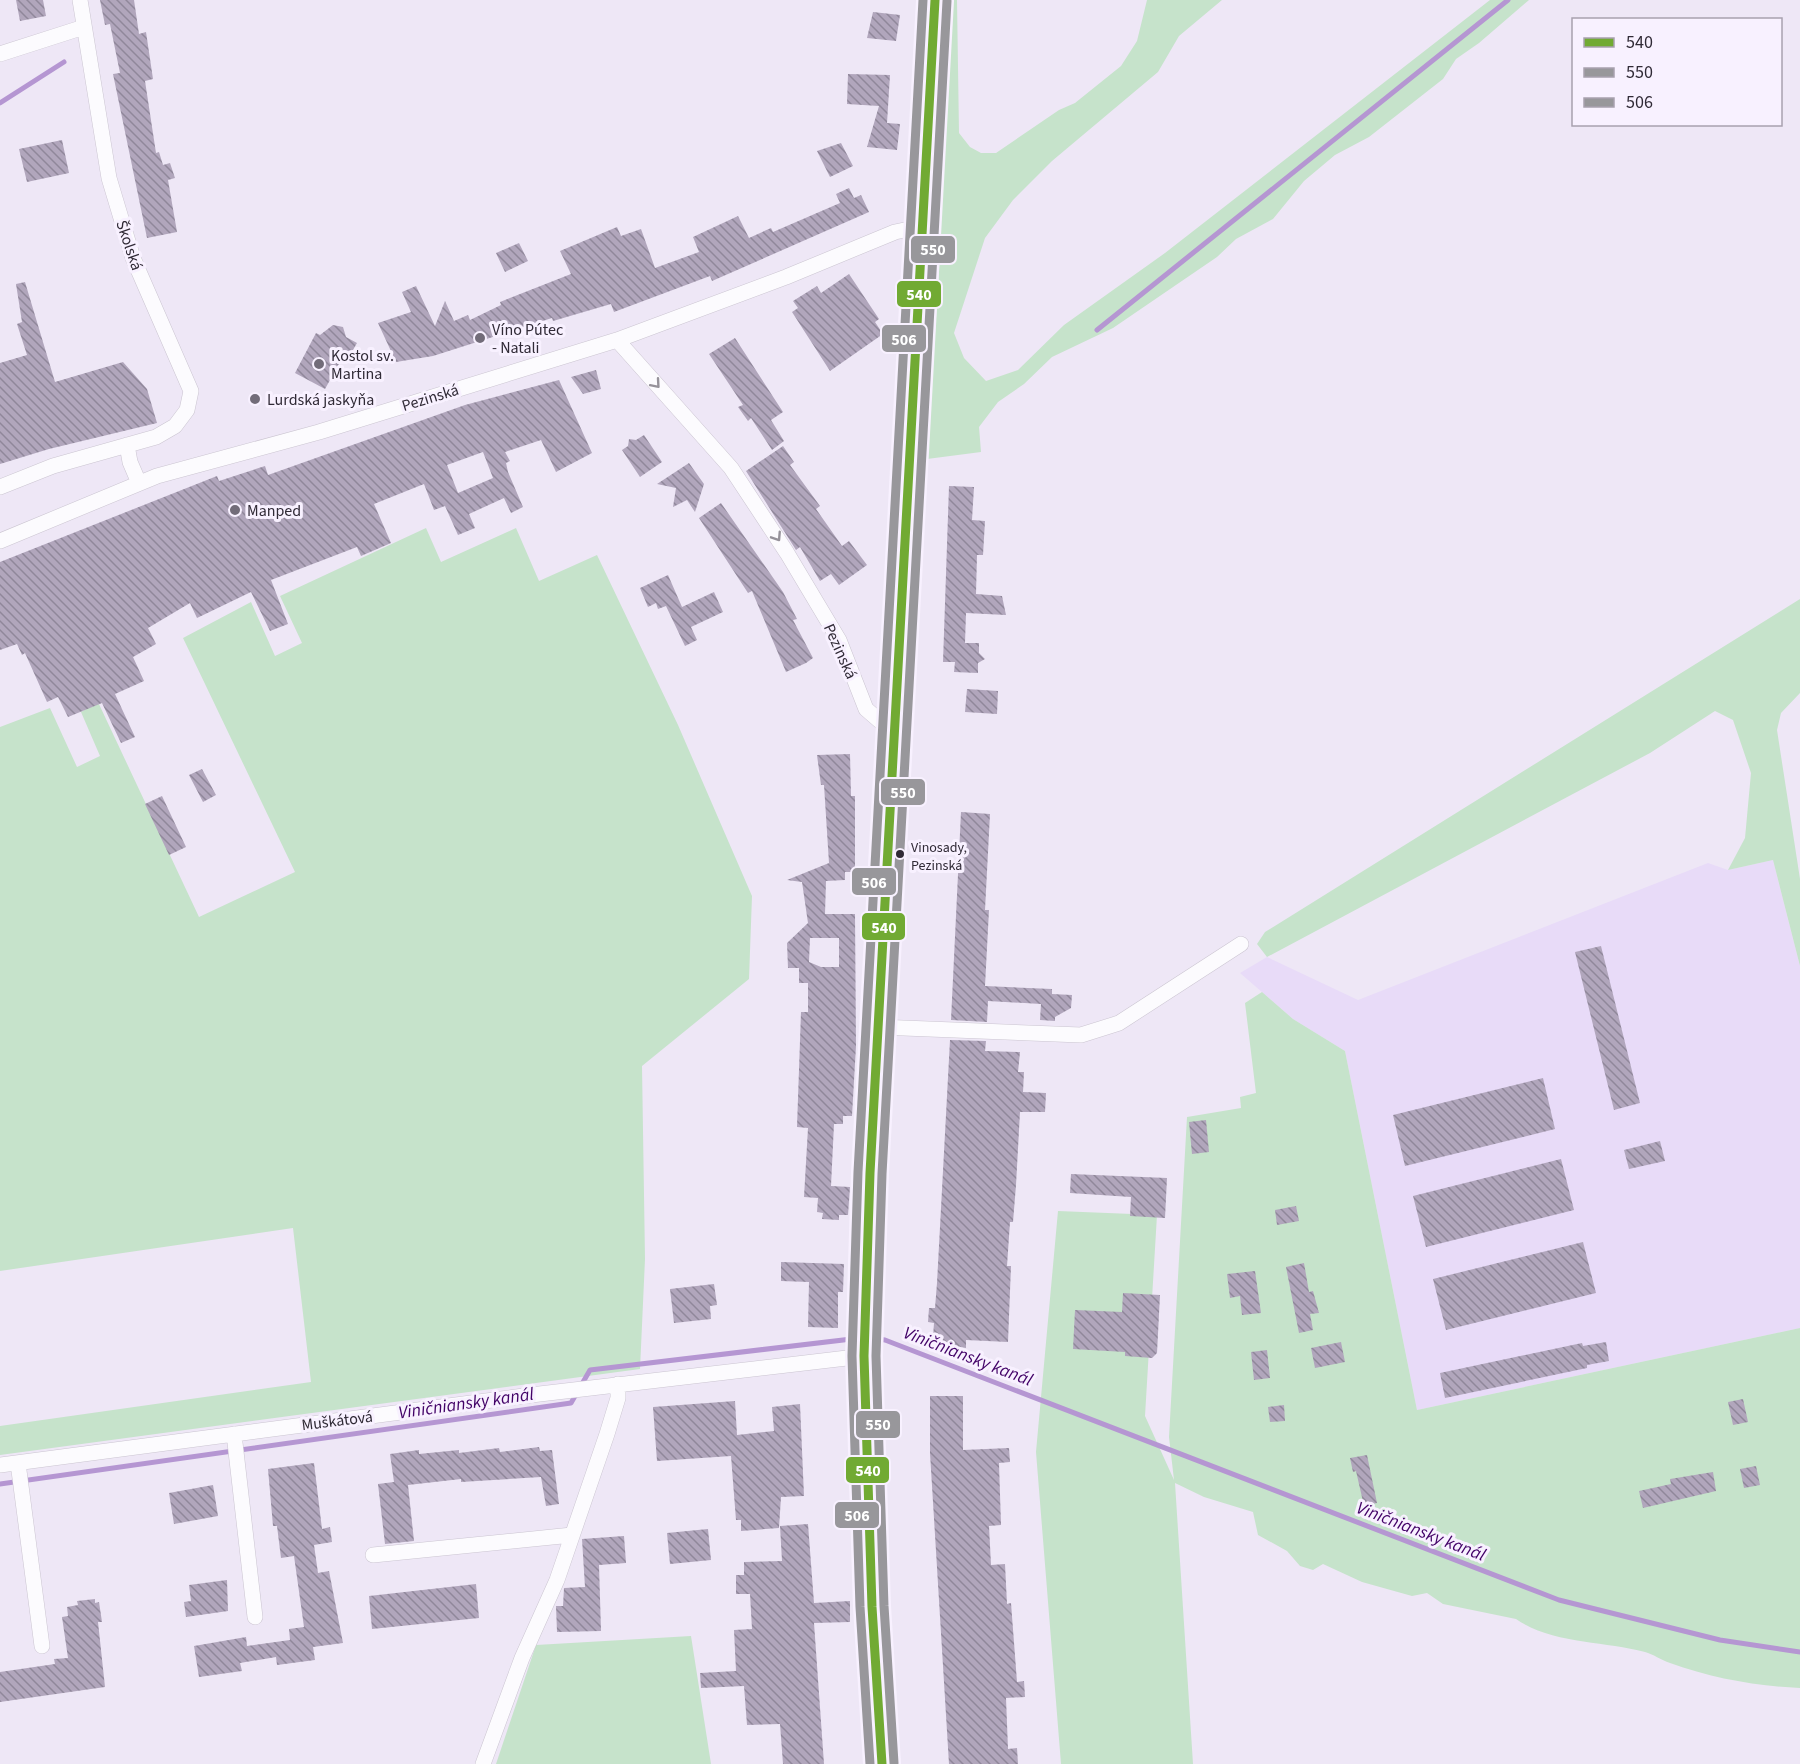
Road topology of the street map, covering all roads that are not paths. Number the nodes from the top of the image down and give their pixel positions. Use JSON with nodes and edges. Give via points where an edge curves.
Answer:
{"nodes":[{"id":1,"x":80,"y":0,"type":"edge"},
{"id":2,"x":935,"y":0,"type":"edge"},
{"id":3,"x":84,"y":27,"type":"junction"},
{"id":4,"x":0,"y":54,"type":"edge"},
{"id":5,"x":923,"y":226,"type":"junction"},
{"id":6,"x":617,"y":340,"type":"junction"},
{"id":7,"x":127,"y":445,"type":"junction"},
{"id":8,"x":139,"y":483,"type":"junction"},
{"id":9,"x":0,"y":487,"type":"edge"},
{"id":10,"x":0,"y":541,"type":"edge"},
{"id":11,"x":895,"y":724,"type":"junction"},
{"id":12,"x":1241,"y":944,"type":"dead end"},
{"id":13,"x":878,"y":1027,"type":"junction"},
{"id":14,"x":864,"y":1342,"type":"junction"},
{"id":15,"x":618,"y":1384,"type":"junction"},
{"id":16,"x":234,"y":1434,"type":"junction"},
{"id":17,"x":18,"y":1463,"type":"junction"},
{"id":18,"x":0,"y":1465,"type":"edge"},
{"id":19,"x":572,"y":1535,"type":"junction"},
{"id":20,"x":373,"y":1555,"type":"dead end"},
{"id":21,"x":255,"y":1617,"type":"dead end"},
{"id":22,"x":42,"y":1646,"type":"dead end"},
{"id":23,"x":483,"y":1764,"type":"edge"},
{"id":24,"x":882,"y":1764,"type":"edge"}],
"edges":[{"from":1,"to":3,"type":"street","name":"Školská"},
{"from":2,"to":5,"type":"main road"},
{"from":3,"to":4,"type":"street"},
{"from":3,"to":7,"type":"street","name":"Školská","via":[[113,190],[133,258],[191,391],[187,410],[175,426],[156,437]]},
{"from":5,"to":6,"type":"street","name":"Pezinská","via":[[895,232]]},
{"from":5,"to":11,"type":"main road"},
{"from":6,"to":8,"type":"street","name":"Pezinská"},
{"from":6,"to":11,"type":"street","name":"Pezinská","one_way":true,"via":[[731,468],[839,640],[866,709],[881,722]]},
{"from":7,"to":8,"type":"street"},
{"from":7,"to":9,"type":"street","via":[[53,466]]},
{"from":8,"to":10,"type":"street","name":"Pezinská"},
{"from":11,"to":13,"type":"main road"},
{"from":12,"to":13,"type":"street","via":[[1119,1023],[1082,1035]]},
{"from":13,"to":14,"type":"main road"},
{"from":14,"to":15,"type":"street","name":"Muškátová"},
{"from":14,"to":24,"type":"main road","via":[[872,1607]]},
{"from":15,"to":16,"type":"street","name":"Muškátová"},
{"from":15,"to":19,"type":"street","via":[[618,1398]]},
{"from":16,"to":17,"type":"street","name":"Muškátová"},
{"from":16,"to":21,"type":"street"},
{"from":17,"to":18,"type":"street","name":"Muškátová"},
{"from":17,"to":22,"type":"street"},
{"from":19,"to":20,"type":"street"},
{"from":19,"to":23,"type":"street"}]}
